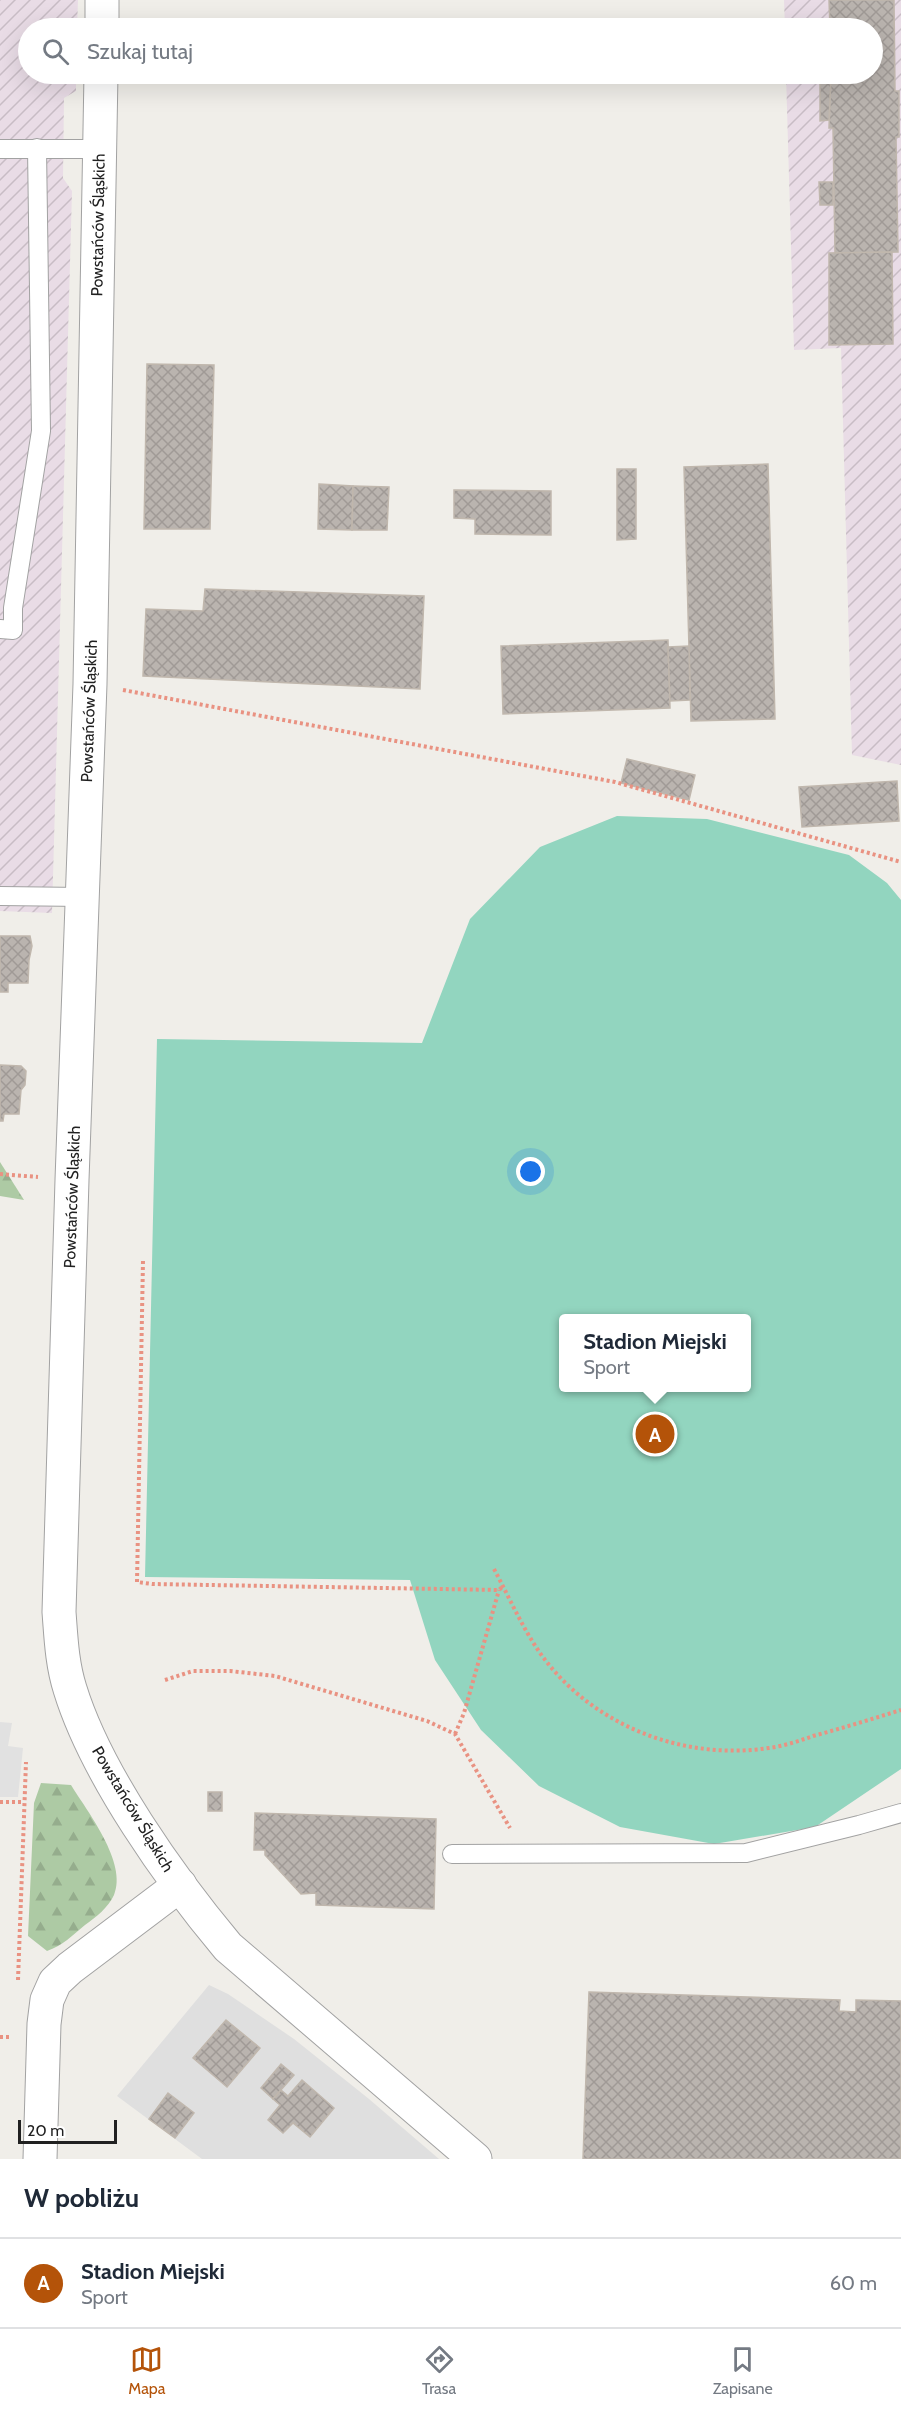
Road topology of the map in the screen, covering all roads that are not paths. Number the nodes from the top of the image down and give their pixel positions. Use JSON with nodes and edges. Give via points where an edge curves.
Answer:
{"nodes":[{"id":1,"x":102,"y":0,"type":"edge"},
{"id":2,"x":102,"y":18,"type":"edge"},
{"id":3,"x":101,"y":84,"type":"edge"},
{"id":4,"x":37,"y":148,"type":"junction"},
{"id":5,"x":0,"y":149,"type":"edge"},
{"id":6,"x":100,"y":149,"type":"junction"},
{"id":7,"x":0,"y":629,"type":"edge"},
{"id":8,"x":0,"y":896,"type":"edge"},
{"id":9,"x":83,"y":897,"type":"junction"},
{"id":10,"x":901,"y":1813,"type":"edge"},
{"id":11,"x":452,"y":1854,"type":"dead end"},
{"id":12,"x":180,"y":1885,"type":"junction"},
{"id":13,"x":39,"y":2159,"type":"edge"},
{"id":14,"x":476,"y":2159,"type":"edge"}],
"edges":[{"from":1,"to":2,"type":"street"},
{"from":3,"to":6,"type":"street","name":"Powstańców Śląskich"},
{"from":4,"to":5,"type":"lane"},
{"from":4,"to":6,"type":"lane"},
{"from":4,"to":7,"type":"lane","via":[[41,431],[13,608],[13,630]]},
{"from":6,"to":9,"type":"street","name":"Powstańców Śląskich"},
{"from":8,"to":9,"type":"lane"},
{"from":9,"to":12,"type":"street","name":"Powstańców Śląskich","via":[[60,1589],[62,1652],[69,1688],[93,1744],[116,1788]]},
{"from":10,"to":11,"type":"lane","via":[[746,1853]]},
{"from":12,"to":13,"type":"street","via":[[56,1982],[47,2000],[44,2024]]},
{"from":12,"to":14,"type":"street","name":"Powstańców Śląskich","via":[[228,1947]]}]}
